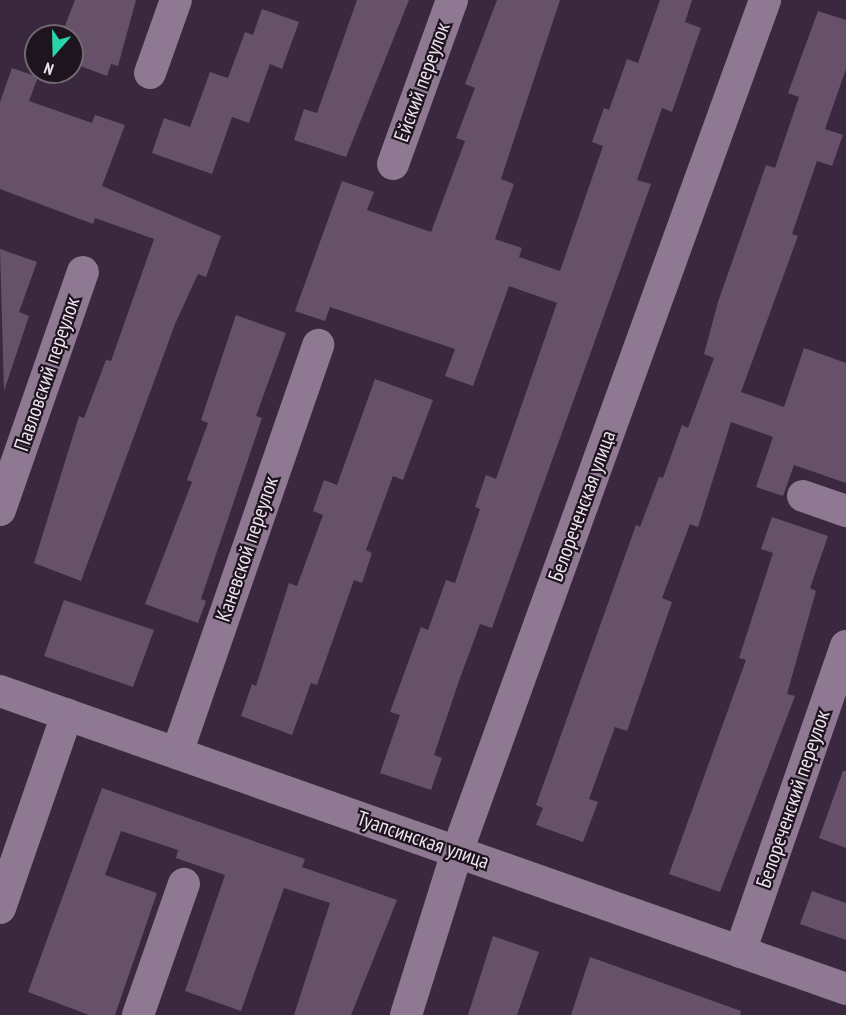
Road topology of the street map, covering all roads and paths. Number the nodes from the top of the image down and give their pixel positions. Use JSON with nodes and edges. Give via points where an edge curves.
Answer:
{"nodes":[{"id":1,"x":176,"y":0,"type":"edge"},
{"id":2,"x":452,"y":0,"type":"edge"},
{"id":3,"x":765,"y":0,"type":"edge"},
{"id":4,"x":150,"y":73,"type":"dead end"},
{"id":5,"x":393,"y":164,"type":"dead end"},
{"id":6,"x":83,"y":272,"type":"dead end"},
{"id":7,"x":318,"y":345,"type":"dead end"},
{"id":8,"x":803,"y":496,"type":"dead end"},
{"id":9,"x":0,"y":510,"type":"edge"},
{"id":10,"x":846,"y":511,"type":"edge"},
{"id":11,"x":846,"y":646,"type":"edge"},
{"id":12,"x":0,"y":691,"type":"edge"},
{"id":13,"x":67,"y":714,"type":"junction"},
{"id":14,"x":177,"y":753,"type":"junction"},
{"id":15,"x":457,"y":852,"type":"junction"},
{"id":16,"x":184,"y":884,"type":"dead end"},
{"id":17,"x":0,"y":908,"type":"edge"},
{"id":18,"x":740,"y":952,"type":"junction"},
{"id":19,"x":846,"y":989,"type":"edge"},
{"id":20,"x":138,"y":1015,"type":"edge"},
{"id":21,"x":406,"y":1015,"type":"edge"}],
"edges":[{"from":1,"to":4,"type":"street"},
{"from":2,"to":5,"type":"street","name":"Ейский переулок"},
{"from":3,"to":15,"type":"street","name":"Белореченская улица"},
{"from":6,"to":9,"type":"street","name":"Павловский переулок"},
{"from":7,"to":14,"type":"street","name":"Каневской переулок"},
{"from":8,"to":10,"type":"street"},
{"from":11,"to":18,"type":"street","name":"Белореченский переулок"},
{"from":12,"to":13,"type":"street","name":"Туапсинская улица"},
{"from":13,"to":14,"type":"street","name":"Туапсинская улица"},
{"from":13,"to":17,"type":"street"},
{"from":14,"to":15,"type":"street","name":"Туапсинская улица"},
{"from":15,"to":18,"type":"street","name":"Туапсинская улица"},
{"from":15,"to":21,"type":"street","name":"Белореченская улица"},
{"from":16,"to":20,"type":"street"},
{"from":18,"to":19,"type":"street","name":"Туапсинская улица"}]}
